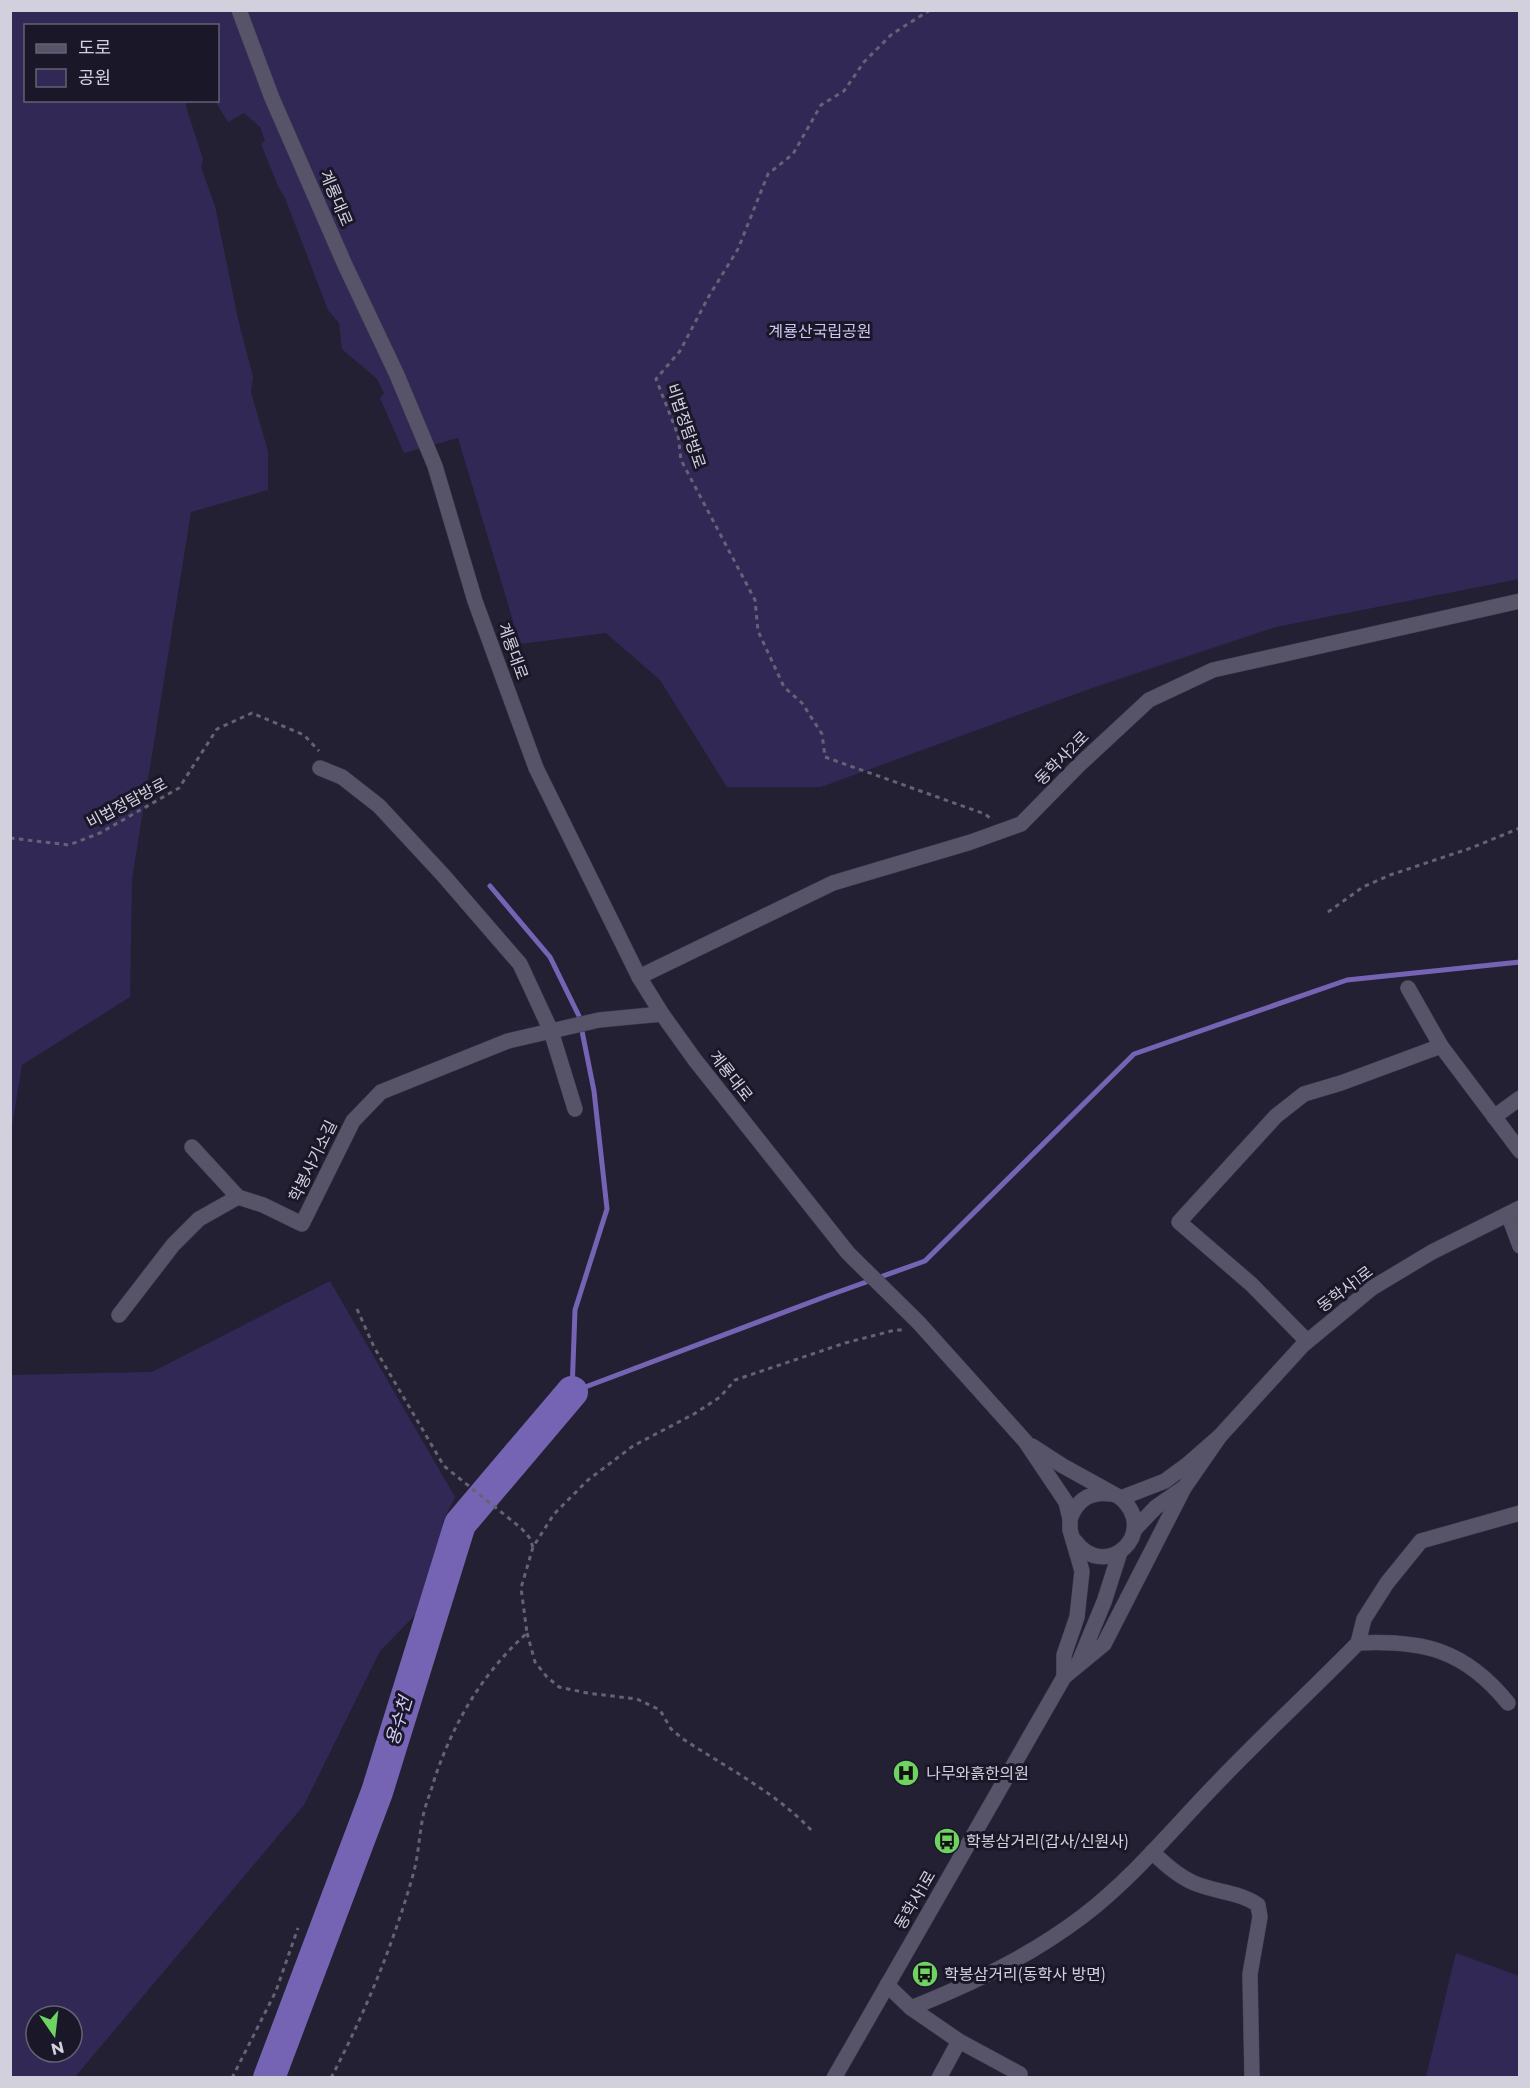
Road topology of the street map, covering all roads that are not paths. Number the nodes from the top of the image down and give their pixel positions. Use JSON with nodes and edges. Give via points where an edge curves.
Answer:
{"nodes":[{"id":1,"x":239,"y":10,"type":"edge"},
{"id":2,"x":1520,"y":601,"type":"edge"},
{"id":3,"x":320,"y":768,"type":"dead end"},
{"id":4,"x":639,"y":977,"type":"junction"},
{"id":5,"x":1408,"y":988,"type":"dead end"},
{"id":6,"x":662,"y":1014,"type":"junction"},
{"id":7,"x":551,"y":1031,"type":"junction"},
{"id":8,"x":1441,"y":1046,"type":"junction"},
{"id":9,"x":1520,"y":1098,"type":"edge"},
{"id":10,"x":575,"y":1109,"type":"dead end"},
{"id":11,"x":1494,"y":1117,"type":"junction"},
{"id":12,"x":192,"y":1147,"type":"dead end"},
{"id":13,"x":1520,"y":1151,"type":"edge"},
{"id":14,"x":238,"y":1197,"type":"junction"},
{"id":15,"x":1514,"y":1211,"type":"edge"},
{"id":16,"x":1520,"y":1246,"type":"edge"},
{"id":17,"x":119,"y":1316,"type":"dead end"},
{"id":18,"x":1307,"y":1341,"type":"junction"},
{"id":19,"x":1220,"y":1436,"type":"junction"},
{"id":20,"x":1024,"y":1441,"type":"junction"},
{"id":21,"x":1184,"y":1488,"type":"junction"},
{"id":22,"x":1116,"y":1496,"type":"junction"},
{"id":23,"x":1520,"y":1513,"type":"edge"},
{"id":24,"x":1070,"y":1519,"type":"junction"},
{"id":25,"x":1134,"y":1530,"type":"junction"},
{"id":26,"x":1073,"y":1540,"type":"junction"},
{"id":27,"x":1120,"y":1552,"type":"junction"},
{"id":28,"x":1358,"y":1643,"type":"junction"},
{"id":29,"x":1078,"y":1665,"type":"junction"},
{"id":30,"x":1064,"y":1677,"type":"junction"},
{"id":31,"x":1508,"y":1703,"type":"dead end"},
{"id":32,"x":1152,"y":1852,"type":"junction"},
{"id":33,"x":887,"y":1985,"type":"junction"},
{"id":34,"x":911,"y":2008,"type":"junction"},
{"id":35,"x":960,"y":2041,"type":"junction"},
{"id":36,"x":834,"y":2078,"type":"edge"},
{"id":37,"x":939,"y":2078,"type":"edge"},
{"id":38,"x":1018,"y":2078,"type":"edge"},
{"id":39,"x":1252,"y":2078,"type":"edge"}],
"edges":[{"from":1,"to":4,"type":"street","name":"계룡대로","via":[[277,109],[435,466],[475,601],[536,768]]},
{"from":2,"to":4,"type":"street","name":"동학사2로","via":[[1213,670],[1149,700],[1021,824],[833,883]]},
{"from":3,"to":7,"type":"street","via":[[342,777],[379,806],[443,875],[520,964]]},
{"from":4,"to":6,"type":"street","name":"계룡대로"},
{"from":5,"to":8,"type":"street"},
{"from":6,"to":7,"type":"street","name":"학봉사기소길","via":[[599,1020]]},
{"from":6,"to":20,"type":"street","name":"계룡대로","via":[[848,1253],[919,1323]]},
{"from":7,"to":10,"type":"street"},
{"from":7,"to":14,"type":"street","name":"학봉사기소길","via":[[508,1041],[381,1092],[353,1121],[302,1224]]},
{"from":8,"to":11,"type":"street"},
{"from":8,"to":18,"type":"street","via":[[1304,1095],[1276,1116],[1179,1222],[1251,1284]]},
{"from":9,"to":11,"type":"street"},
{"from":11,"to":13,"type":"street"},
{"from":12,"to":14,"type":"street","name":"학봉사기소길"},
{"from":14,"to":17,"type":"street","via":[[199,1219],[173,1245]]},
{"from":15,"to":16,"type":"street"},
{"from":15,"to":18,"type":"street","name":"동학사1로","via":[[1432,1252],[1372,1288]]},
{"from":18,"to":19,"type":"street","name":"동학사1로"},
{"from":19,"to":21,"type":"street"},
{"from":19,"to":22,"type":"street","via":[[1165,1481]]},
{"from":20,"to":22,"type":"street"},
{"from":20,"to":24,"type":"street","via":[[1066,1502]]},
{"from":21,"to":25,"type":"street","via":[[1156,1507]]},
{"from":21,"to":29,"type":"street","via":[[1104,1644]]},
{"from":22,"to":24,"type":"street","via":[[1100,1492],[1090,1495],[1074,1509]]},
{"from":22,"to":25,"type":"street","via":[[1129,1505]]},
{"from":23,"to":28,"type":"street","via":[[1421,1541],[1364,1619]]},
{"from":24,"to":26,"type":"street"},
{"from":25,"to":27,"type":"street"},
{"from":26,"to":27,"type":"street","via":[[1080,1549],[1099,1557]]},
{"from":26,"to":30,"type":"street","via":[[1082,1571],[1077,1617],[1064,1655]]},
{"from":27,"to":29,"type":"street"},
{"from":28,"to":31,"type":"street","via":[[1415,1644],[1449,1653],[1491,1682]]},
{"from":28,"to":32,"type":"street"},
{"from":29,"to":30,"type":"street"},
{"from":30,"to":33,"type":"street","name":"동학사1로"},
{"from":32,"to":34,"type":"street","via":[[1082,1917],[1012,1963]]},
{"from":32,"to":39,"type":"street","via":[[1175,1873],[1194,1883],[1250,1899],[1258,1905],[1260,1917],[1250,1974]]},
{"from":33,"to":34,"type":"street"},
{"from":33,"to":36,"type":"street","name":"동학사1로"},
{"from":34,"to":35,"type":"street"},
{"from":35,"to":37,"type":"street"},
{"from":35,"to":38,"type":"street","via":[[1020,2074]]}]}
